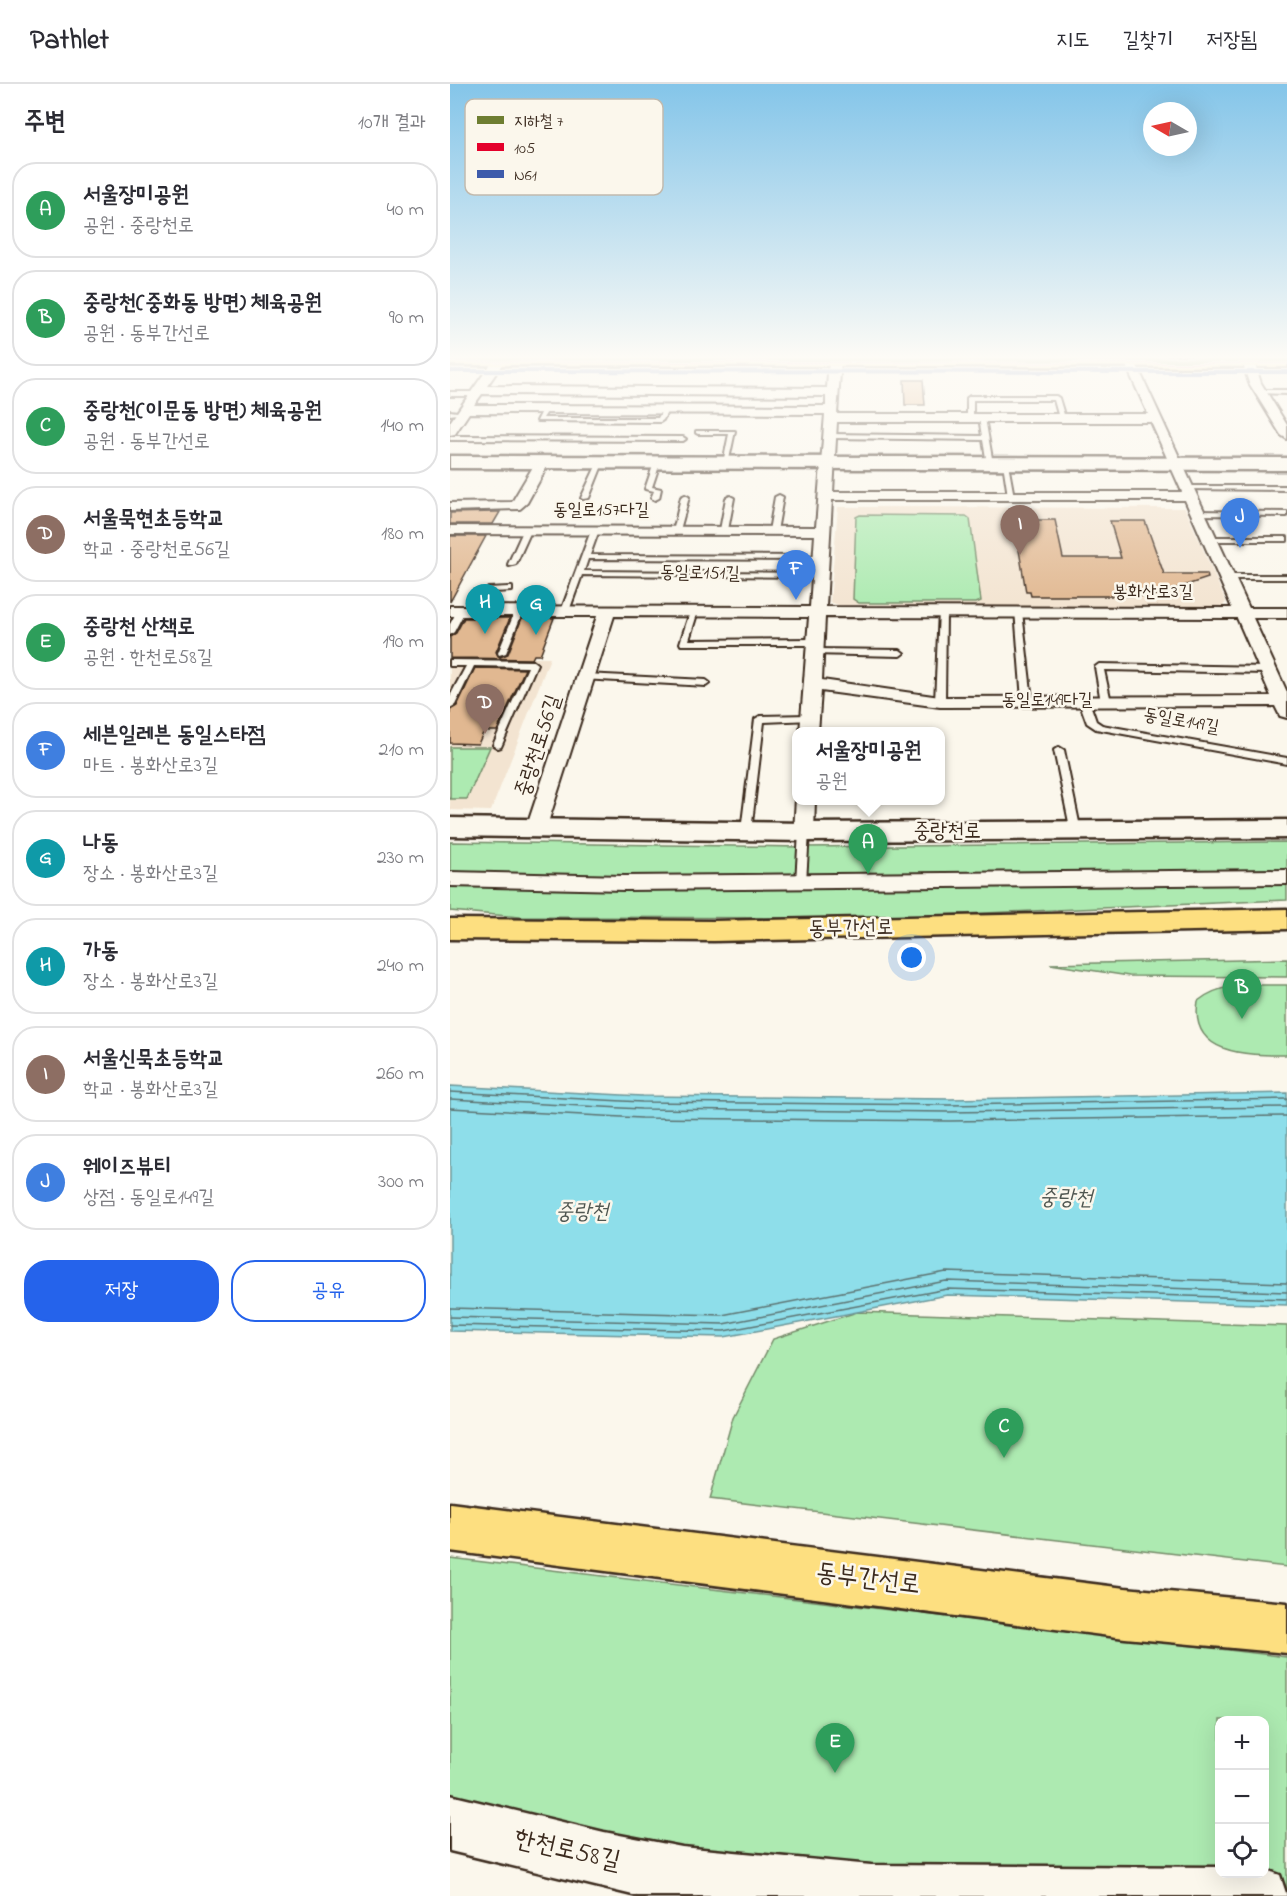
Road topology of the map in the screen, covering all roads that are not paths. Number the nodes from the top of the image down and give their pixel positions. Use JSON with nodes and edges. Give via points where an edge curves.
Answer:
{"nodes":[{"id":1,"x":732,"y":441,"type":"edge"},
{"id":2,"x":830,"y":441,"type":"edge"},
{"id":3,"x":986,"y":441,"type":"edge"},
{"id":4,"x":1165,"y":441,"type":"edge"},
{"id":5,"x":450,"y":462,"type":"edge"},
{"id":6,"x":542,"y":463,"type":"junction"},
{"id":7,"x":600,"y":463,"type":"junction"},
{"id":8,"x":657,"y":463,"type":"junction"},
{"id":9,"x":726,"y":463,"type":"junction"},
{"id":10,"x":828,"y":464,"type":"junction"},
{"id":11,"x":998,"y":464,"type":"junction"},
{"id":12,"x":1176,"y":464,"type":"junction"},
{"id":13,"x":1287,"y":464,"type":"edge"},
{"id":14,"x":1287,"y":488,"type":"edge"},
{"id":15,"x":1189,"y":492,"type":"junction"},
{"id":16,"x":826,"y":496,"type":"junction"},
{"id":17,"x":1012,"y":496,"type":"junction"},
{"id":18,"x":685,"y":497,"type":"dead end"},
{"id":19,"x":585,"y":498,"type":"dead end"},
{"id":20,"x":655,"y":498,"type":"dead end"},
{"id":21,"x":730,"y":498,"type":"dead end"},
{"id":22,"x":779,"y":498,"type":"dead end"},
{"id":23,"x":450,"y":507,"type":"edge"},
{"id":24,"x":1198,"y":513,"type":"junction"},
{"id":25,"x":1287,"y":514,"type":"edge"},
{"id":26,"x":450,"y":530,"type":"edge"},
{"id":27,"x":527,"y":531,"type":"junction"},
{"id":28,"x":595,"y":531,"type":"junction"},
{"id":29,"x":676,"y":531,"type":"junction"},
{"id":30,"x":724,"y":531,"type":"junction"},
{"id":31,"x":773,"y":531,"type":"junction"},
{"id":32,"x":823,"y":531,"type":"junction"},
{"id":33,"x":1210,"y":539,"type":"junction"},
{"id":34,"x":1287,"y":539,"type":"edge"},
{"id":35,"x":586,"y":557,"type":"junction"},
{"id":36,"x":821,"y":558,"type":"junction"},
{"id":37,"x":512,"y":564,"type":"dead end"},
{"id":38,"x":580,"y":573,"type":"junction"},
{"id":39,"x":820,"y":575,"type":"junction"},
{"id":40,"x":1226,"y":577,"type":"junction"},
{"id":41,"x":1287,"y":578,"type":"edge"},
{"id":42,"x":509,"y":589,"type":"dead end"},
{"id":43,"x":455,"y":610,"type":"edge"},
{"id":44,"x":481,"y":610,"type":"junction"},
{"id":45,"x":519,"y":611,"type":"junction"},
{"id":46,"x":565,"y":611,"type":"junction"},
{"id":47,"x":607,"y":611,"type":"junction"},
{"id":48,"x":694,"y":611,"type":"junction"},
{"id":49,"x":817,"y":611,"type":"junction"},
{"id":50,"x":942,"y":612,"type":"junction"},
{"id":51,"x":1018,"y":612,"type":"junction"},
{"id":52,"x":1242,"y":613,"type":"junction"},
{"id":53,"x":1287,"y":613,"type":"edge"},
{"id":54,"x":450,"y":632,"type":"edge"},
{"id":55,"x":815,"y":647,"type":"junction"},
{"id":56,"x":502,"y":653,"type":"dead end"},
{"id":57,"x":900,"y":653,"type":"dead end"},
{"id":58,"x":450,"y":663,"type":"edge"},
{"id":59,"x":471,"y":664,"type":"junction"},
{"id":60,"x":1268,"y":670,"type":"junction"},
{"id":61,"x":585,"y":677,"type":"junction"},
{"id":62,"x":706,"y":683,"type":"dead end"},
{"id":63,"x":812,"y":684,"type":"junction"},
{"id":64,"x":1027,"y":700,"type":"junction"},
{"id":65,"x":1084,"y":701,"type":"junction"},
{"id":66,"x":940,"y":702,"type":"junction"},
{"id":67,"x":1106,"y":702,"type":"junction"},
{"id":68,"x":450,"y":705,"type":"edge"},
{"id":69,"x":1285,"y":705,"type":"edge"},
{"id":70,"x":809,"y":725,"type":"edge"},
{"id":71,"x":498,"y":745,"type":"dead end"},
{"id":72,"x":1059,"y":750,"type":"dead end"},
{"id":73,"x":1287,"y":761,"type":"edge"},
{"id":74,"x":805,"y":805,"type":"edge"},
{"id":75,"x":450,"y":827,"type":"edge"},
{"id":76,"x":536,"y":829,"type":"junction"},
{"id":77,"x":1287,"y":829,"type":"edge"},
{"id":78,"x":746,"y":831,"type":"junction"},
{"id":79,"x":804,"y":832,"type":"junction"},
{"id":80,"x":1076,"y":832,"type":"junction"},
{"id":81,"x":1287,"y":877,"type":"edge"},
{"id":82,"x":450,"y":879,"type":"edge"},
{"id":83,"x":801,"y":882,"type":"junction"},
{"id":84,"x":1287,"y":919,"type":"edge"},
{"id":85,"x":450,"y":929,"type":"edge"},
{"id":86,"x":450,"y":1527,"type":"edge"},
{"id":87,"x":1287,"y":1628,"type":"edge"},
{"id":88,"x":450,"y":1823,"type":"edge"},
{"id":89,"x":1126,"y":1896,"type":"edge"},
{"id":90,"x":1259,"y":1896,"type":"edge"}],
"edges":[{"from":1,"to":9,"type":"lane"},
{"from":2,"to":10,"type":"street"},
{"from":3,"to":11,"type":"lane"},
{"from":4,"to":12,"type":"street"},
{"from":5,"to":6,"type":"street"},
{"from":6,"to":7,"type":"street"},
{"from":6,"to":23,"type":"street","via":[[515,506]]},
{"from":7,"to":8,"type":"street"},
{"from":7,"to":19,"type":"lane"},
{"from":8,"to":9,"type":"street"},
{"from":8,"to":20,"type":"lane","via":[[648,489],[658,489]]},
{"from":9,"to":10,"type":"street"},
{"from":10,"to":11,"type":"street"},
{"from":10,"to":16,"type":"street"},
{"from":11,"to":12,"type":"street"},
{"from":11,"to":17,"type":"lane"},
{"from":12,"to":13,"type":"street"},
{"from":12,"to":15,"type":"street"},
{"from":14,"to":15,"type":"lane"},
{"from":15,"to":17,"type":"street"},
{"from":15,"to":24,"type":"street"},
{"from":16,"to":17,"type":"street"},
{"from":16,"to":32,"type":"street"},
{"from":18,"to":29,"type":"lane","name":"동일로157다길"},
{"from":21,"to":30,"type":"lane"},
{"from":22,"to":31,"type":"lane"},
{"from":24,"to":25,"type":"lane"},
{"from":24,"to":33,"type":"street"},
{"from":26,"to":27,"type":"street","name":"동일로157다길"},
{"from":27,"to":28,"type":"street","name":"동일로157다길"},
{"from":27,"to":37,"type":"lane","name":"동일로157다길"},
{"from":28,"to":29,"type":"street","name":"동일로157다길"},
{"from":28,"to":35,"type":"lane"},
{"from":29,"to":30,"type":"street","name":"동일로157다길"},
{"from":30,"to":31,"type":"street","name":"동일로157다길"},
{"from":31,"to":32,"type":"street","name":"동일로157다길"},
{"from":32,"to":36,"type":"street"},
{"from":33,"to":34,"type":"lane"},
{"from":33,"to":40,"type":"street"},
{"from":35,"to":36,"type":"lane","name":"동일로151길"},
{"from":35,"to":38,"type":"lane"},
{"from":36,"to":39,"type":"street"},
{"from":38,"to":39,"type":"lane","name":"동일로151길"},
{"from":38,"to":46,"type":"lane"},
{"from":39,"to":49,"type":"street"},
{"from":40,"to":41,"type":"lane"},
{"from":40,"to":52,"type":"street"},
{"from":42,"to":44,"type":"lane","via":[[491,590]]},
{"from":43,"to":44,"type":"street","name":"봉화산로3길"},
{"from":43,"to":54,"type":"lane"},
{"from":44,"to":45,"type":"street","name":"봉화산로3길"},
{"from":45,"to":46,"type":"street","name":"봉화산로3길"},
{"from":45,"to":56,"type":"lane"},
{"from":46,"to":47,"type":"street","name":"봉화산로3길"},
{"from":47,"to":48,"type":"street","name":"봉화산로3길"},
{"from":47,"to":61,"type":"street","name":"중랑천로56길"},
{"from":48,"to":49,"type":"street","name":"봉화산로3길"},
{"from":48,"to":55,"type":"lane","via":[[684,643]]},
{"from":49,"to":50,"type":"street","name":"봉화산로3길"},
{"from":49,"to":55,"type":"street"},
{"from":50,"to":51,"type":"street","name":"봉화산로3길"},
{"from":50,"to":66,"type":"lane"},
{"from":51,"to":52,"type":"street","name":"봉화산로3길"},
{"from":51,"to":64,"type":"lane"},
{"from":52,"to":53,"type":"street","name":"봉화산로3길"},
{"from":52,"to":60,"type":"street"},
{"from":55,"to":57,"type":"lane"},
{"from":55,"to":63,"type":"street"},
{"from":58,"to":59,"type":"lane"},
{"from":59,"to":68,"type":"lane"},
{"from":59,"to":71,"type":"lane","via":[[533,664]]},
{"from":60,"to":67,"type":"lane","via":[[1099,667]]},
{"from":60,"to":69,"type":"street"},
{"from":61,"to":62,"type":"lane","name":"중랑천로56길"},
{"from":61,"to":76,"type":"street","name":"중랑천로56길"},
{"from":63,"to":66,"type":"street","name":"동일로149다길"},
{"from":63,"to":70,"type":"street"},
{"from":64,"to":65,"type":"street","name":"동일로149다길"},
{"from":64,"to":66,"type":"street","name":"동일로149다길"},
{"from":65,"to":67,"type":"street","name":"동일로149다길"},
{"from":65,"to":73,"type":"lane","name":"동일로149길","via":[[1092,723],[1099,727]]},
{"from":67,"to":69,"type":"street","name":"동일로149다길"},
{"from":70,"to":78,"type":"lane","via":[[760,719]]},
{"from":72,"to":80,"type":"lane"},
{"from":74,"to":79,"type":"street"},
{"from":75,"to":76,"type":"street","name":"중랑천로"},
{"from":76,"to":78,"type":"street","name":"중랑천로"},
{"from":77,"to":80,"type":"street","name":"중랑천로"},
{"from":78,"to":79,"type":"street","name":"중랑천로"},
{"from":79,"to":80,"type":"street","name":"중랑천로"},
{"from":79,"to":83,"type":"lane"},
{"from":81,"to":83,"type":"street"},
{"from":82,"to":83,"type":"street"},
{"from":84,"to":85,"type":"main road","name":"동부간선로","via":[[714,931]]},
{"from":86,"to":87,"type":"main road","name":"동부간선로","via":[[1125,1613]]},
{"from":88,"to":89,"type":"street","name":"한천로58길","via":[[604,1862],[682,1876],[871,1894]]},
{"from":89,"to":90,"type":"street","name":"한천로58길"}]}
